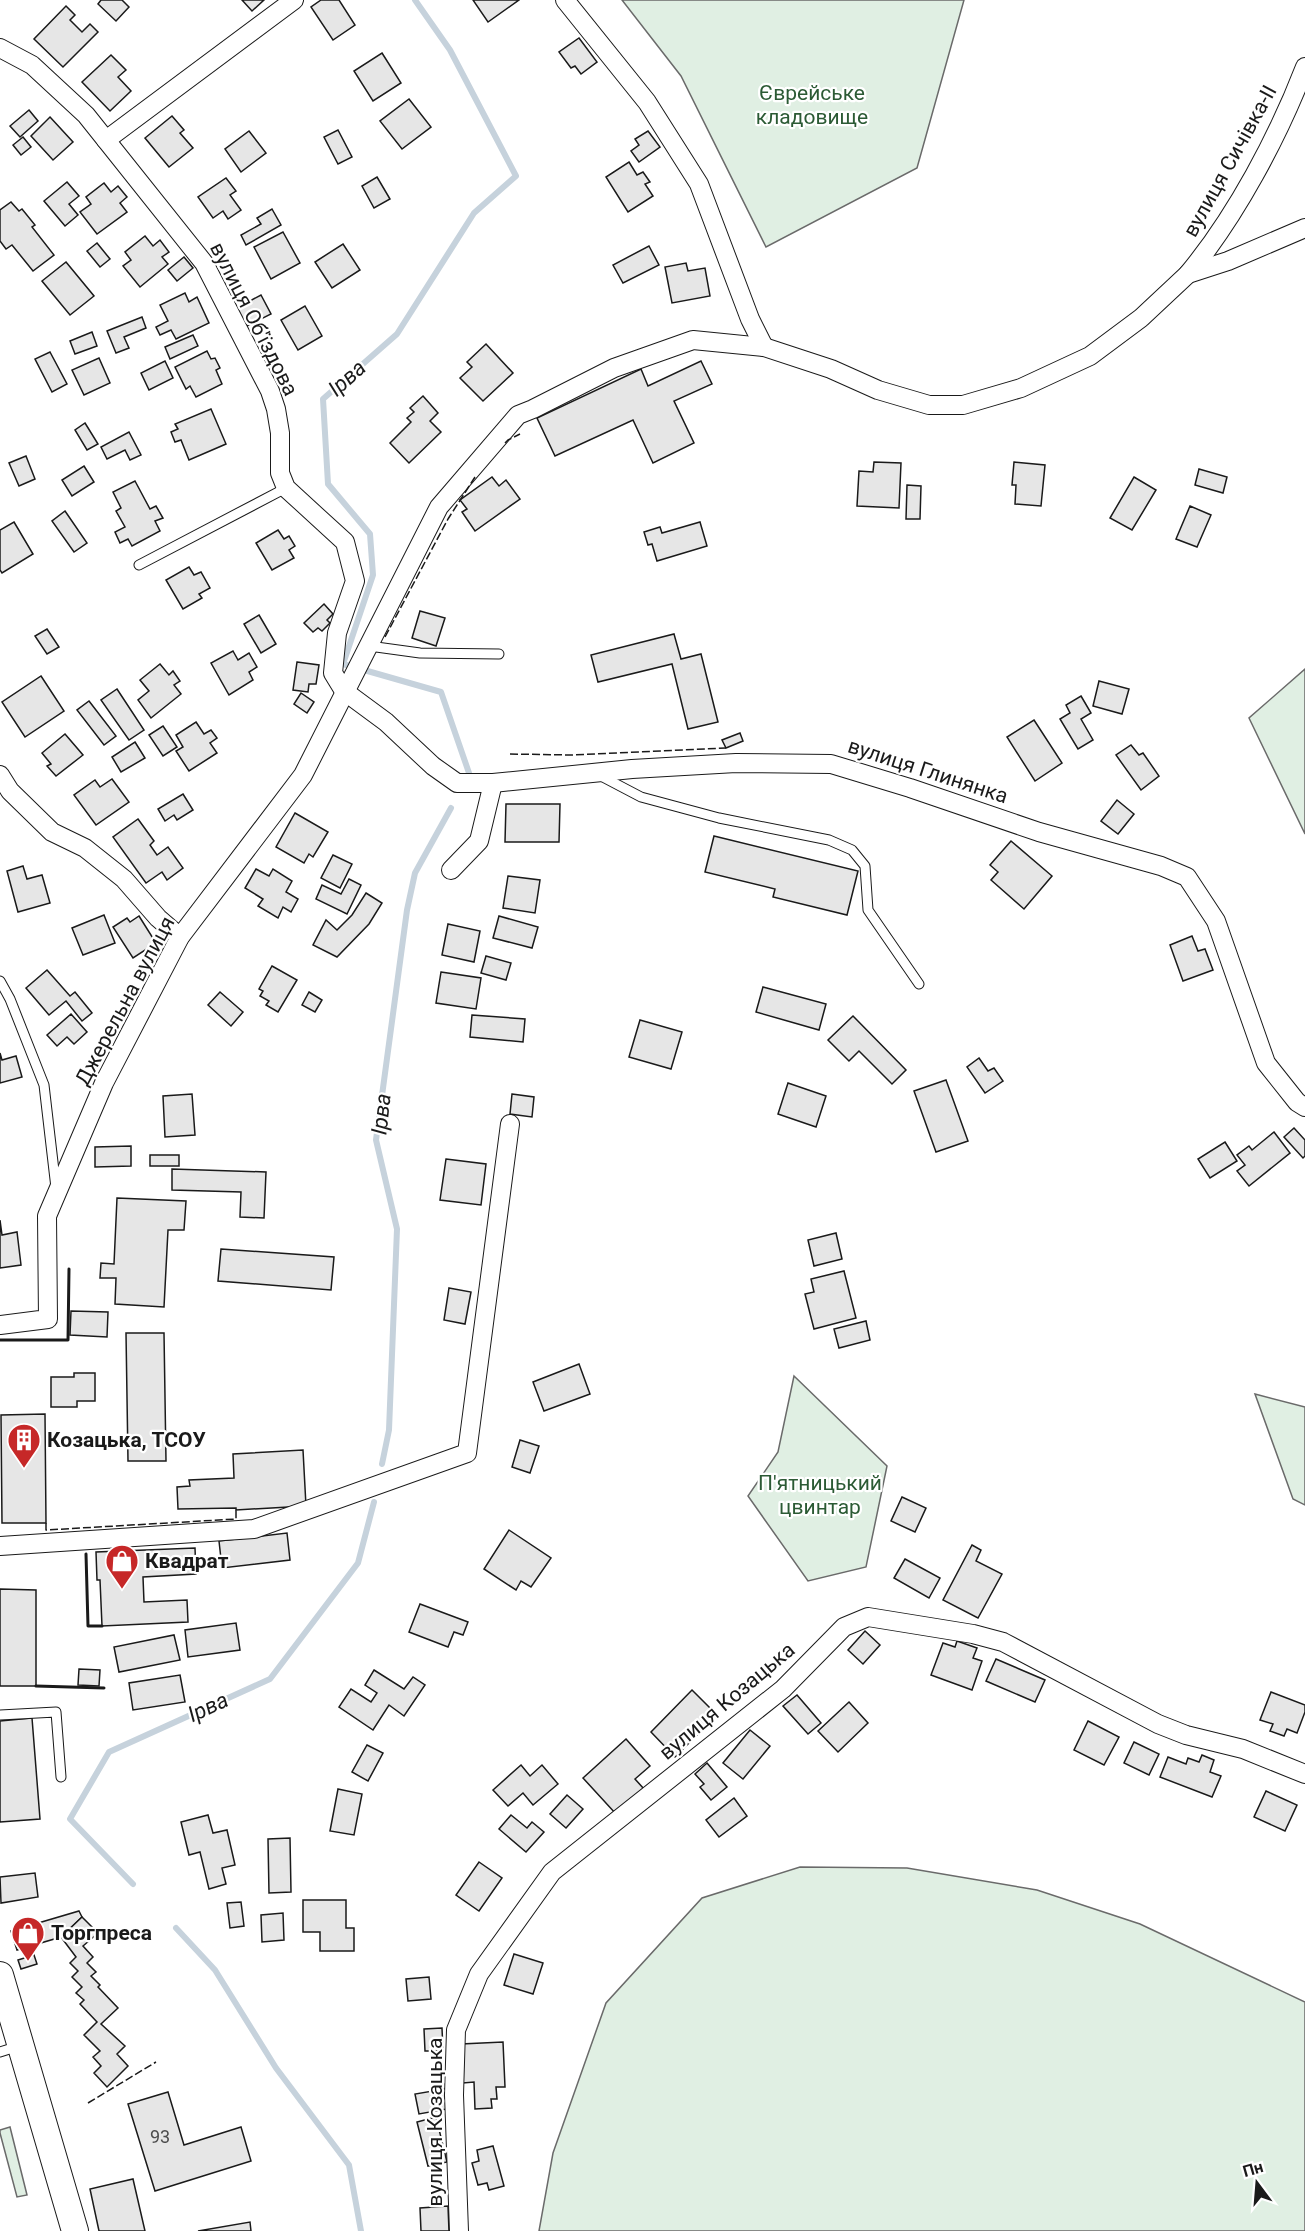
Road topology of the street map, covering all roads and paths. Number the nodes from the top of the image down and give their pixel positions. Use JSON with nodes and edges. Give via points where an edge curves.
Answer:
{"nodes":[{"id":1,"x":294,"y":0,"type":"edge"},
{"id":2,"x":565,"y":0,"type":"edge"},
{"id":3,"x":0,"y":48,"type":"edge"},
{"id":4,"x":1305,"y":67,"type":"edge"},
{"id":5,"x":106,"y":140,"type":"junction"},
{"id":6,"x":1305,"y":228,"type":"edge"},
{"id":7,"x":1188,"y":274,"type":"junction"},
{"id":8,"x":764,"y":347,"type":"junction"},
{"id":9,"x":286,"y":489,"type":"junction"},
{"id":10,"x":139,"y":565,"type":"dead end"},
{"id":11,"x":369,"y":646,"type":"junction"},
{"id":12,"x":499,"y":654,"type":"dead end"},
{"id":13,"x":348,"y":685,"type":"junction"},
{"id":14,"x":596,"y":773,"type":"junction"},
{"id":15,"x":0,"y":775,"type":"edge"},
{"id":16,"x":493,"y":783,"type":"junction"},
{"id":17,"x":451,"y":870,"type":"dead end"},
{"id":18,"x":180,"y":937,"type":"junction"},
{"id":19,"x":0,"y":981,"type":"edge"},
{"id":20,"x":919,"y":984,"type":"dead end"},
{"id":21,"x":5,"y":1000,"type":"edge"},
{"id":22,"x":1305,"y":1107,"type":"edge"},
{"id":23,"x":510,"y":1124,"type":"dead end"},
{"id":24,"x":57,"y":1194,"type":"junction"},
{"id":25,"x":0,"y":1325,"type":"edge"},
{"id":26,"x":0,"y":1546,"type":"edge"},
{"id":27,"x":0,"y":1715,"type":"edge"},
{"id":28,"x":1305,"y":1774,"type":"edge"},
{"id":29,"x":61,"y":1777,"type":"dead end"},
{"id":30,"x":0,"y":1975,"type":"edge"},
{"id":31,"x":10,"y":2049,"type":"edge"},
{"id":32,"x":75,"y":2231,"type":"edge"},
{"id":33,"x":459,"y":2231,"type":"edge"}],
"edges":[{"from":1,"to":5,"type":"street"},
{"from":2,"to":8,"type":"street","via":[[647,102],[699,184]]},
{"from":3,"to":5,"type":"street","name":"вулиця Об'їздова","via":[[32,65],[86,115]]},
{"from":4,"to":7,"type":"street","name":"вулиця Сичівка-II","via":[[1278,128],[1232,212]]},
{"from":5,"to":9,"type":"street","name":"вулиця Об'їздова","via":[[204,263],[276,409],[280,473]]},
{"from":6,"to":7,"type":"street"},
{"from":7,"to":8,"type":"street","name":"вулиця Сичівка-II","via":[[1141,318],[1090,356],[1021,388],[963,405],[929,405]]},
{"from":8,"to":11,"type":"street","name":"Джерельна вулиця","via":[[693,340],[614,368],[518,415],[439,507]]},
{"from":9,"to":10,"type":"lane"},
{"from":9,"to":13,"type":"street","via":[[345,542],[355,581],[338,633],[333,673]]},
{"from":11,"to":12,"type":"lane","via":[[420,653]]},
{"from":11,"to":13,"type":"street","name":"Джерельна вулиця"},
{"from":13,"to":16,"type":"street","name":"вулиця Глинянка","via":[[433,766],[457,783]]},
{"from":13,"to":18,"type":"street","name":"Джерельна вулиця","via":[[303,775]]},
{"from":14,"to":16,"type":"street","name":"вулиця Глинянка"},
{"from":14,"to":20,"type":"lane","via":[[641,797],[719,818],[829,840],[852,850],[865,866],[868,910]]},
{"from":14,"to":22,"type":"street","name":"вулиця Глинянка","via":[[736,763],[831,764],[1187,877],[1216,921],[1266,1063]]},
{"from":15,"to":18,"type":"street","via":[[10,791],[52,832],[85,848],[124,879]]},
{"from":16,"to":17,"type":"street","via":[[479,841]]},
{"from":18,"to":24,"type":"street","name":"Джерельна вулиця","via":[[104,1083]]},
{"from":19,"to":21,"type":"lane"},
{"from":21,"to":24,"type":"lane","via":[[44,1085]]},
{"from":23,"to":26,"type":"street","via":[[467,1453],[254,1529]]},
{"from":24,"to":25,"type":"street","name":"Джерельна вулиця","via":[[47,1216],[48,1319]]},
{"from":27,"to":29,"type":"lane","via":[[56,1712]]},
{"from":28,"to":33,"type":"street","name":"вулиця Козацька","via":[[1243,1749],[1158,1725],[1003,1642],[868,1617],[844,1628],[783,1689],[552,1872],[479,1974],[456,2030]]},
{"from":30,"to":31,"type":"main road"},
{"from":31,"to":32,"type":"main road"}]}
